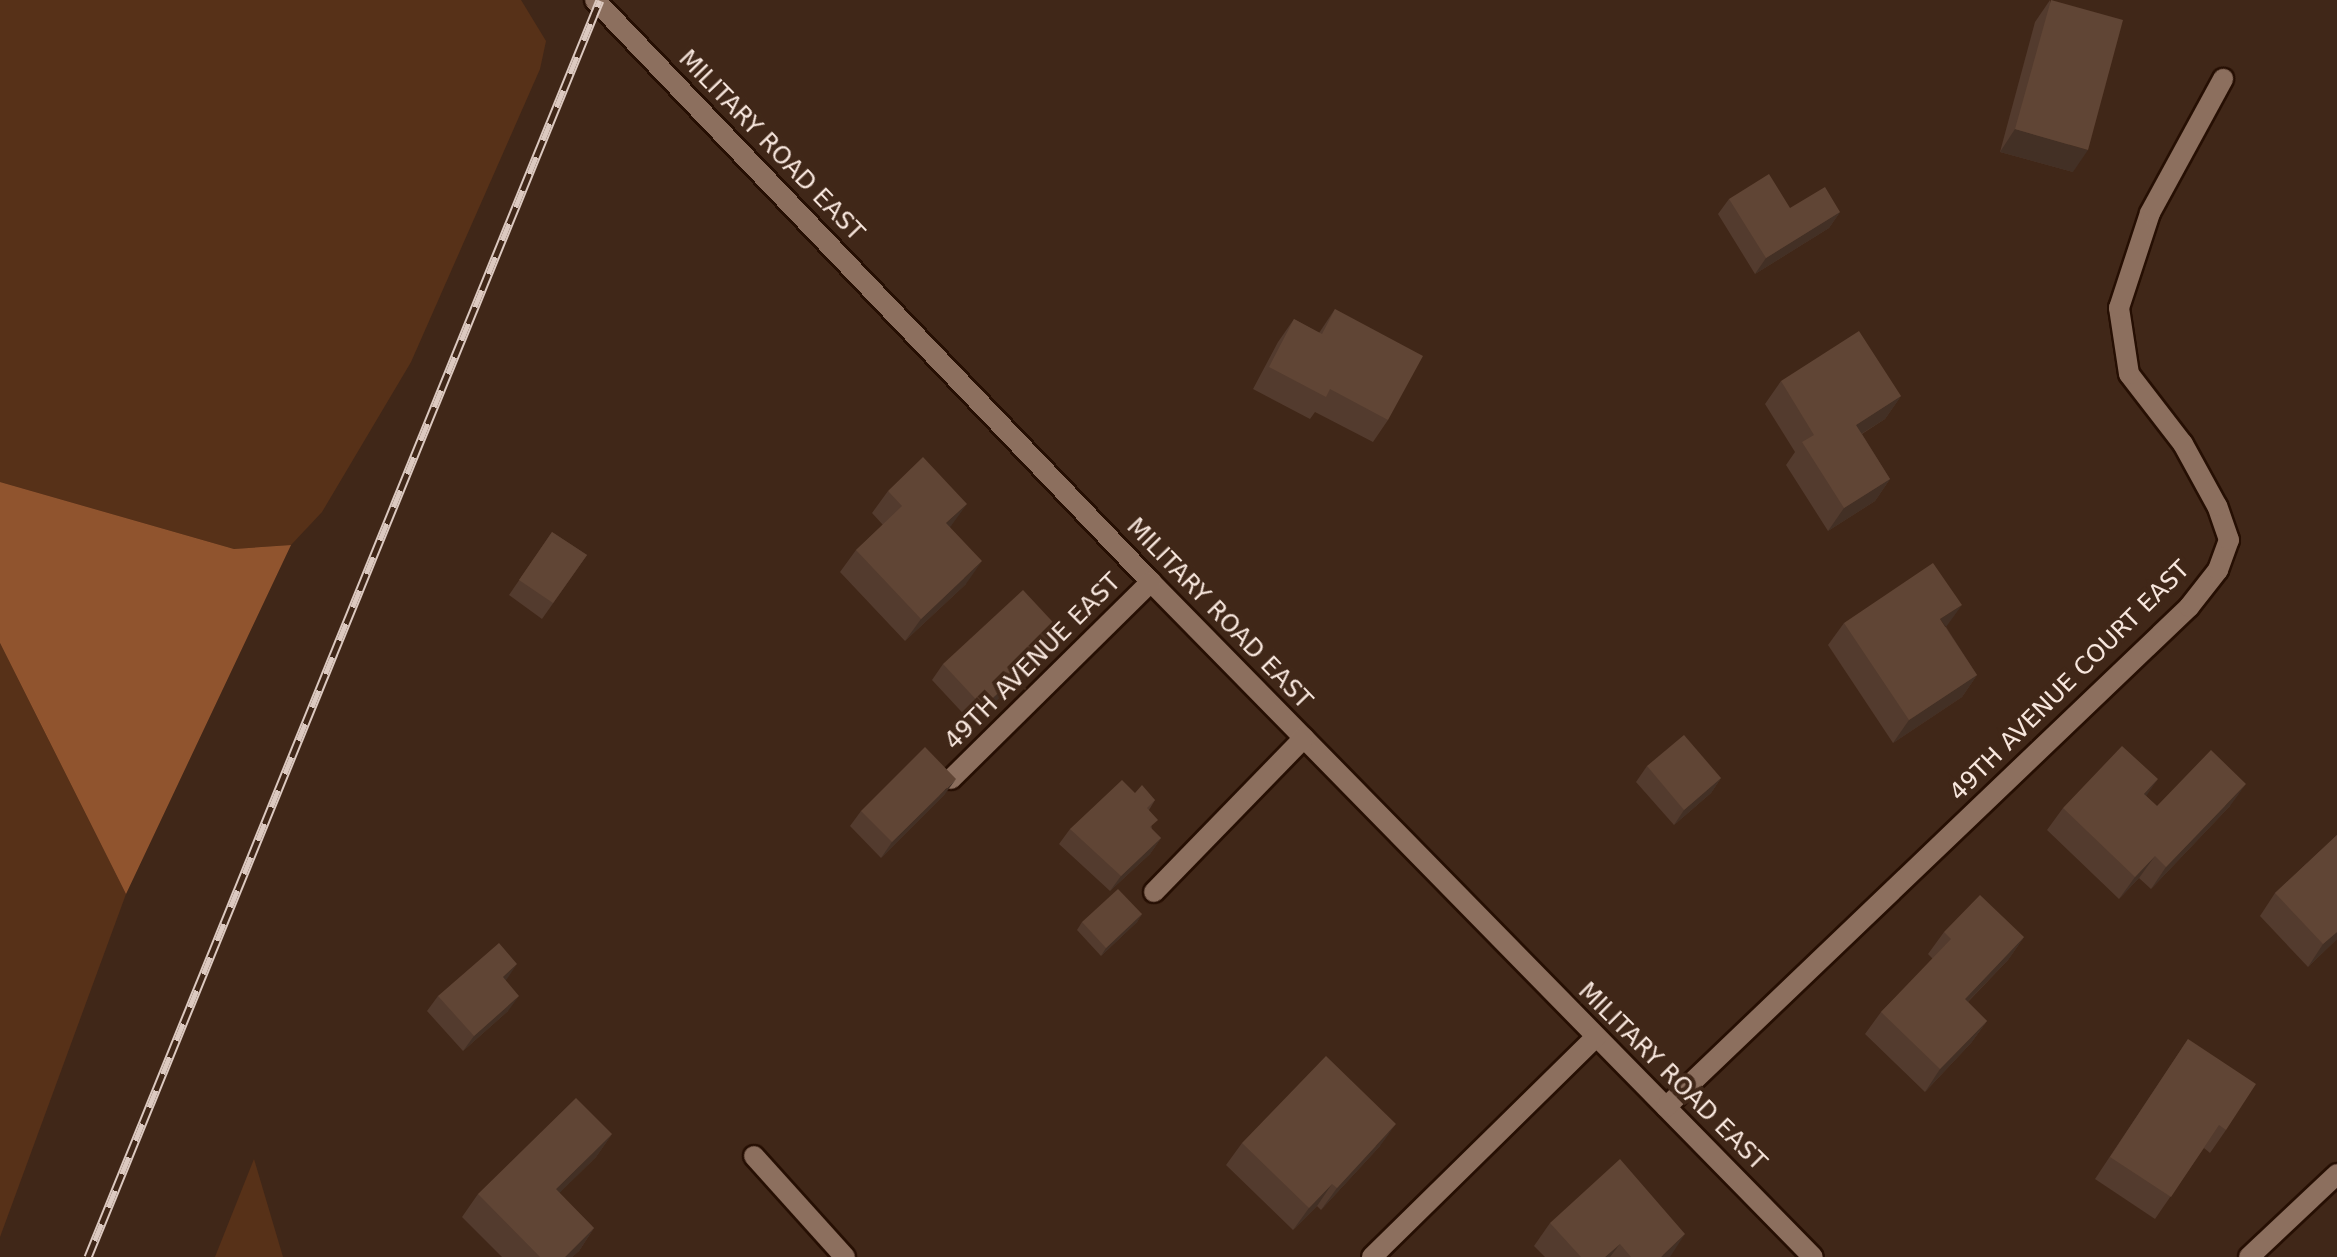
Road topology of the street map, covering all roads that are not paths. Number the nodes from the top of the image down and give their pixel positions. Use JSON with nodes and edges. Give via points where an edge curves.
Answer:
{"nodes":[{"id":1,"x":595,"y":0,"type":"edge"},
{"id":2,"x":2223,"y":79,"type":"dead end"},
{"id":3,"x":1151,"y":582,"type":"junction"},
{"id":4,"x":1304,"y":738,"type":"junction"},
{"id":5,"x":951,"y":779,"type":"edge"},
{"id":6,"x":1154,"y":892,"type":"dead end"},
{"id":7,"x":1596,"y":1037,"type":"junction"},
{"id":8,"x":1666,"y":1107,"type":"junction"},
{"id":9,"x":754,"y":1156,"type":"dead end"},
{"id":10,"x":2337,"y":1174,"type":"edge"},
{"id":11,"x":845,"y":1257,"type":"edge"},
{"id":12,"x":1372,"y":1257,"type":"edge"},
{"id":13,"x":1813,"y":1257,"type":"edge"},
{"id":14,"x":2249,"y":1257,"type":"edge"}],
"edges":[{"from":1,"to":3,"type":"street","name":"MILITARY ROAD EAST"},
{"from":2,"to":8,"type":"street","name":"49TH AVENUE COURT EAST","via":[[2150,213],[2119,308],[2129,374],[2183,444],[2217,506],[2229,540],[2218,570],[2189,607]]},
{"from":3,"to":4,"type":"street","name":"MILITARY ROAD EAST"},
{"from":3,"to":5,"type":"street","name":"49TH AVENUE EAST"},
{"from":4,"to":6,"type":"street"},
{"from":4,"to":7,"type":"street","name":"MILITARY ROAD EAST"},
{"from":7,"to":8,"type":"street","name":"MILITARY ROAD EAST"},
{"from":7,"to":12,"type":"street"},
{"from":8,"to":13,"type":"street","name":"MILITARY ROAD EAST"},
{"from":9,"to":11,"type":"street"},
{"from":10,"to":14,"type":"street"}]}
